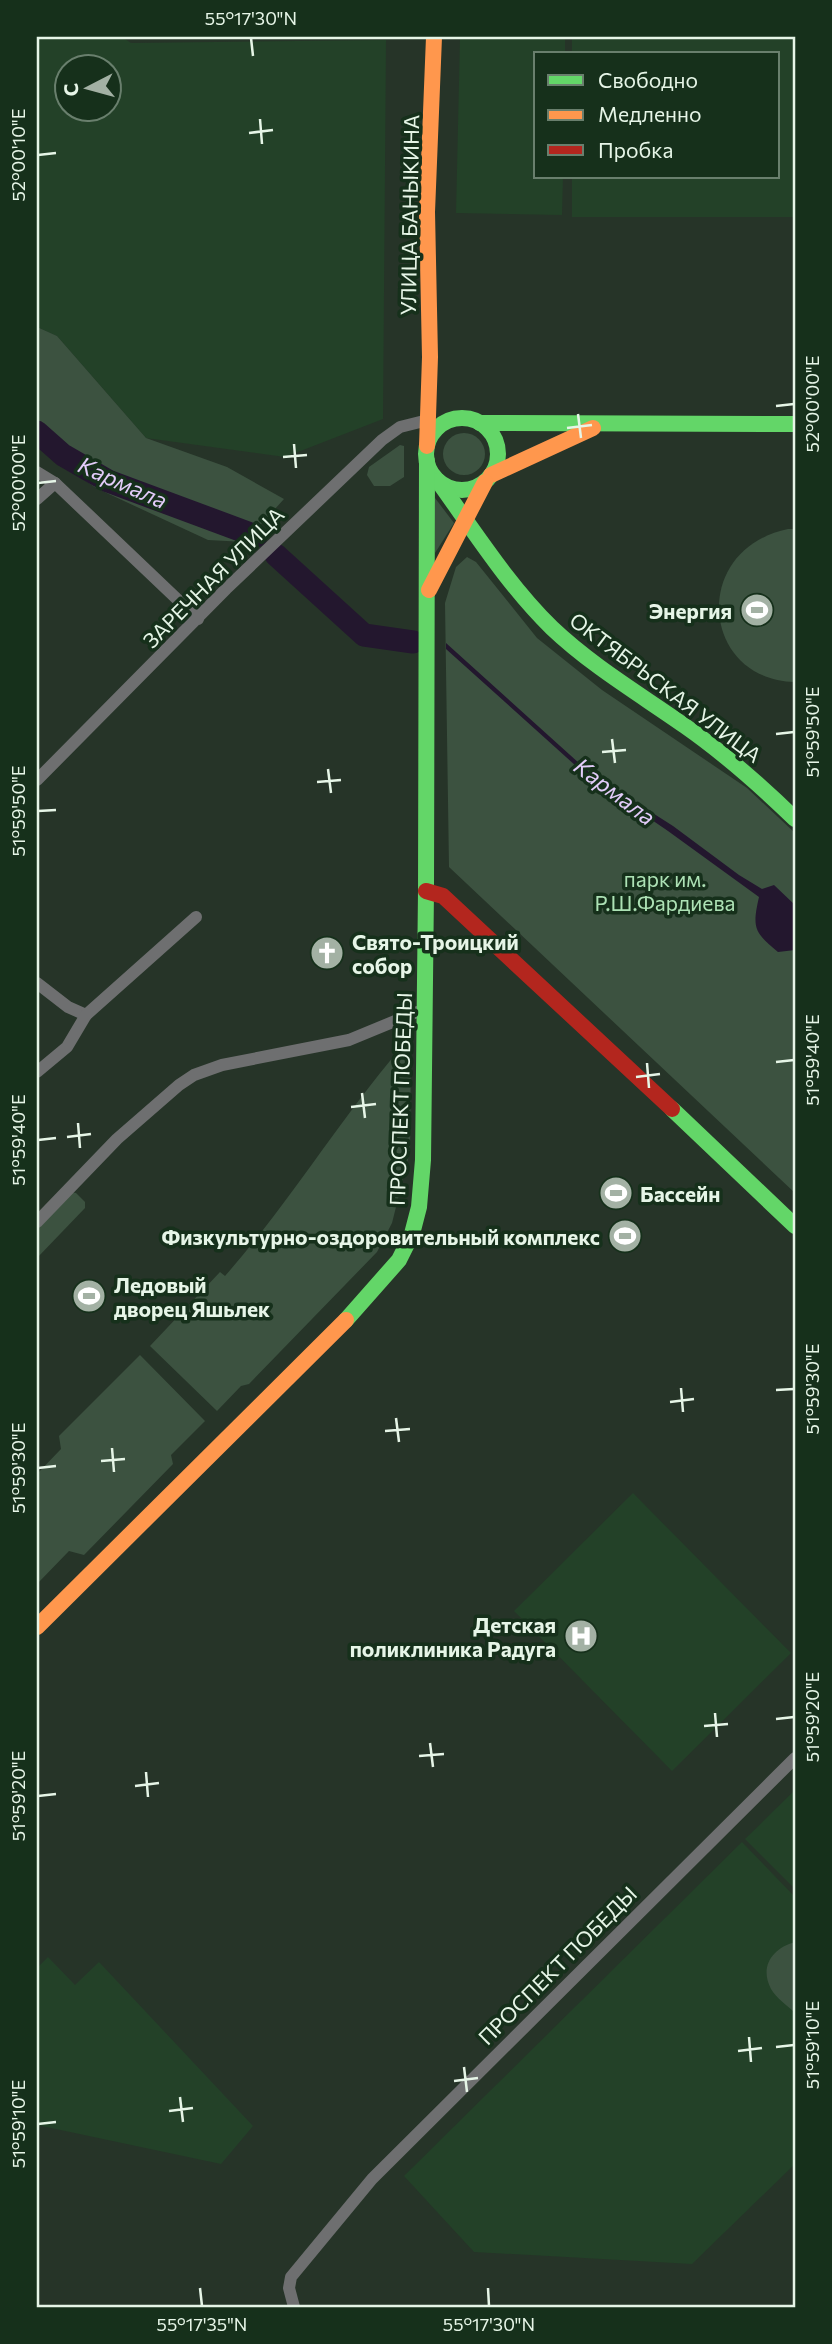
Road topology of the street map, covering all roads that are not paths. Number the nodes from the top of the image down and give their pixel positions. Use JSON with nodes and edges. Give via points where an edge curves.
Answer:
{"nodes":[{"id":1,"x":433,"y":37,"type":"edge"},
{"id":2,"x":429,"y":393,"type":"junction"},
{"id":3,"x":451,"y":419,"type":"junction"},
{"id":4,"x":428,"y":420,"type":"junction"},
{"id":5,"x":480,"y":423,"type":"junction"},
{"id":6,"x":795,"y":424,"type":"edge"},
{"id":7,"x":600,"y":425,"type":"junction"},
{"id":8,"x":427,"y":454,"type":"junction"},
{"id":9,"x":37,"y":472,"type":"edge"},
{"id":10,"x":489,"y":478,"type":"junction"},
{"id":11,"x":438,"y":481,"type":"junction"},
{"id":12,"x":55,"y":484,"type":"junction"},
{"id":13,"x":37,"y":499,"type":"edge"},
{"id":14,"x":464,"y":519,"type":"junction"},
{"id":15,"x":427,"y":594,"type":"junction"},
{"id":16,"x":198,"y":619,"type":"junction"},
{"id":17,"x":37,"y":780,"type":"edge"},
{"id":18,"x":795,"y":819,"type":"edge"},
{"id":19,"x":426,"y":891,"type":"junction"},
{"id":20,"x":196,"y":917,"type":"dead end"},
{"id":21,"x":37,"y":983,"type":"edge"},
{"id":22,"x":425,"y":1012,"type":"junction"},
{"id":23,"x":86,"y":1015,"type":"junction"},
{"id":24,"x":37,"y":1072,"type":"edge"},
{"id":25,"x":37,"y":1222,"type":"edge"},
{"id":26,"x":795,"y":1226,"type":"edge"},
{"id":27,"x":37,"y":1627,"type":"edge"},
{"id":28,"x":795,"y":1758,"type":"edge"},
{"id":29,"x":294,"y":2307,"type":"edge"}],
"edges":[{"from":1,"to":2,"type":"main road","name":"УЛИЦА БАНЫКИНА","via":[[427,212]]},
{"from":2,"to":3,"type":"main road"},
{"from":2,"to":4,"type":"main road","name":"УЛИЦА БАНЫКИНА"},
{"from":3,"to":5,"type":"main road"},
{"from":3,"to":8,"type":"main road","via":[[438,427]]},
{"from":4,"to":8,"type":"main road","name":"ПРОСПЕКТ ПОБЕДЫ"},
{"from":4,"to":16,"type":"street","name":"ЗАРЕЧНАЯ УЛИЦА","via":[[400,428],[382,440]]},
{"from":5,"to":7,"type":"main road"},
{"from":5,"to":10,"type":"main road","via":[[497,446],[497,461]]},
{"from":6,"to":7,"type":"main road"},
{"from":7,"to":10,"type":"main road"},
{"from":8,"to":11,"type":"main road"},
{"from":8,"to":15,"type":"main road","name":"ПРОСПЕКТ ПОБЕДЫ"},
{"from":9,"to":12,"type":"street"},
{"from":10,"to":11,"type":"main road","via":[[473,488],[458,490]]},
{"from":10,"to":14,"type":"main road"},
{"from":11,"to":14,"type":"main road","name":"ОКТЯБРЬСКАЯ УЛИЦА"},
{"from":12,"to":13,"type":"street"},
{"from":12,"to":16,"type":"street"},
{"from":14,"to":15,"type":"main road"},
{"from":14,"to":18,"type":"main road","name":"ОКТЯБРЬСКАЯ УЛИЦА","via":[[552,628],[753,778]]},
{"from":15,"to":19,"type":"main road","name":"ПРОСПЕКТ ПОБЕДЫ"},
{"from":16,"to":17,"type":"street","name":"ЗАРЕЧНАЯ УЛИЦА"},
{"from":19,"to":22,"type":"main road","name":"ПРОСПЕКТ ПОБЕДЫ"},
{"from":19,"to":26,"type":"main road","via":[[443,896]]},
{"from":20,"to":23,"type":"street"},
{"from":21,"to":23,"type":"street"},
{"from":22,"to":25,"type":"street","via":[[349,1040],[222,1065],[194,1075],[117,1139]]},
{"from":22,"to":27,"type":"main road","name":"ПРОСПЕКТ ПОБЕДЫ","via":[[421,1192],[412,1234],[399,1261],[343,1323]]},
{"from":23,"to":24,"type":"street","via":[[67,1047]]},
{"from":28,"to":29,"type":"street","name":"ПРОСПЕКТ ПОБЕДЫ","via":[[372,2179],[291,2277]]}]}
